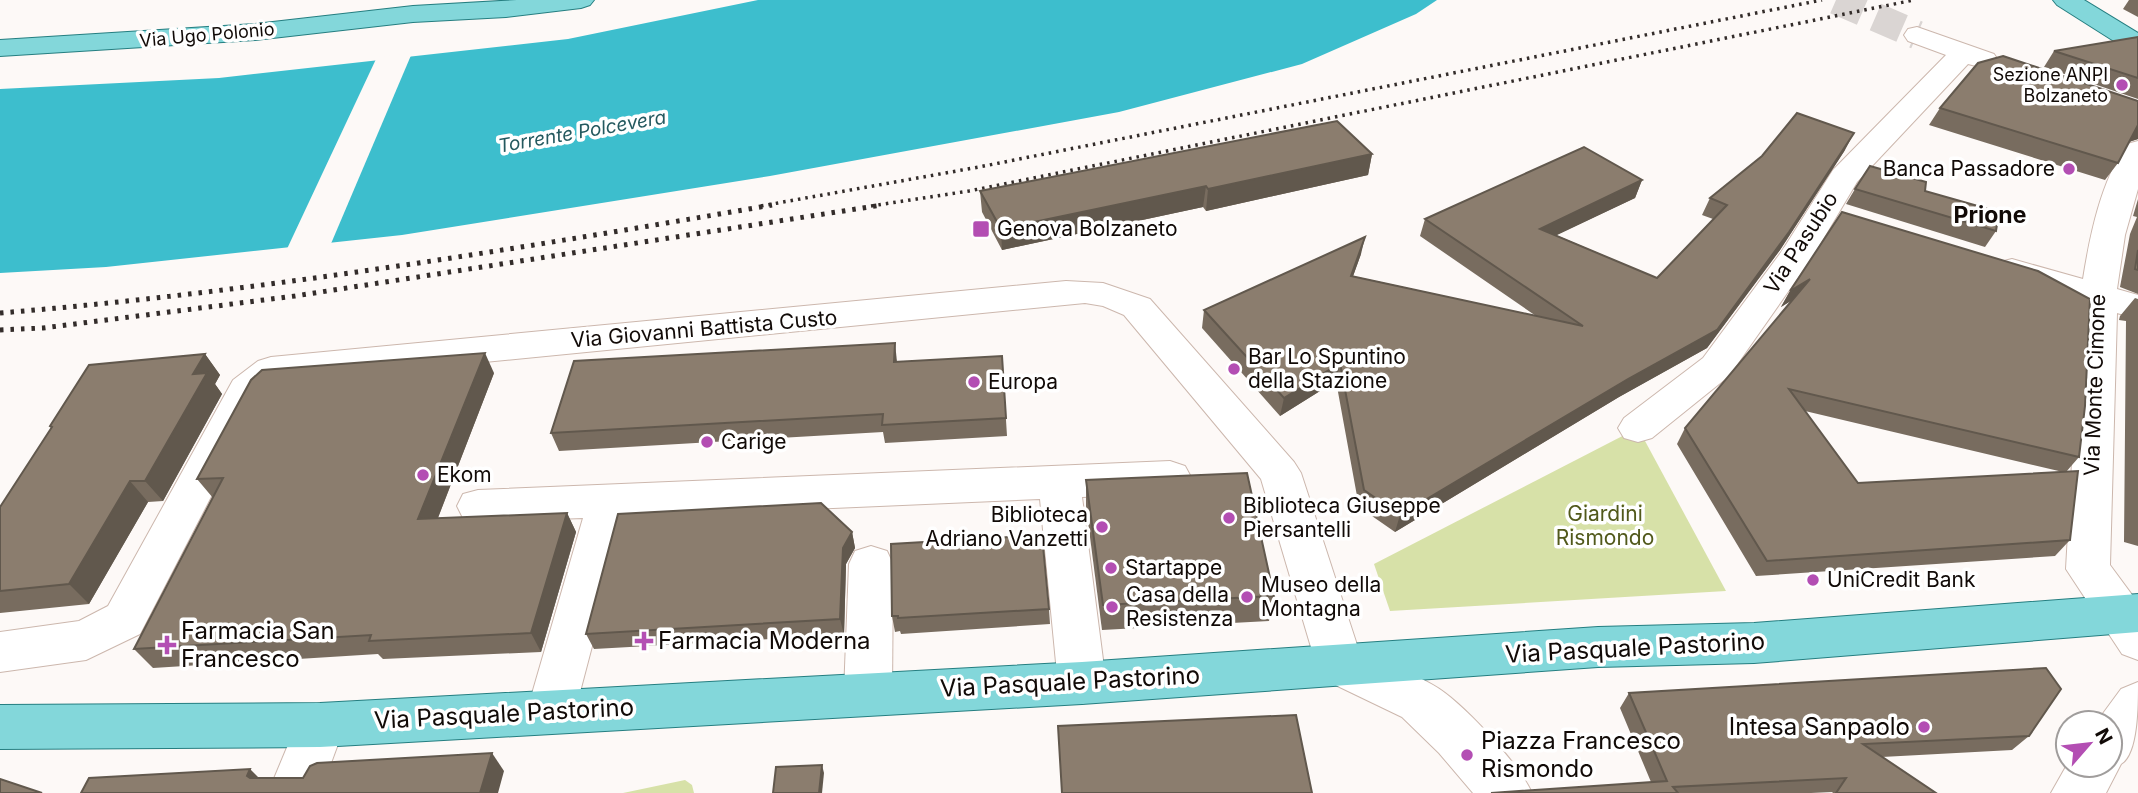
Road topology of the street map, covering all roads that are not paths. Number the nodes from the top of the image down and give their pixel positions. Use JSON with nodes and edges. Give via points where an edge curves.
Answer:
{"nodes":[{"id":1,"x":581,"y":0,"type":"edge"},
{"id":2,"x":2066,"y":0,"type":"edge"},
{"id":3,"x":1917,"y":36,"type":"tunnel mouth"},
{"id":4,"x":2138,"y":44,"type":"edge"},
{"id":5,"x":0,"y":48,"type":"edge"},
{"id":6,"x":1963,"y":53,"type":"junction"},
{"id":7,"x":2011,"y":69,"type":"edge"},
{"id":8,"x":2138,"y":150,"type":"edge"},
{"id":9,"x":1982,"y":261,"type":"edge"},
{"id":10,"x":2098,"y":295,"type":"junction"},
{"id":11,"x":2138,"y":307,"type":"edge"},
{"id":12,"x":1638,"y":428,"type":"dead end"},
{"id":13,"x":1280,"y":473,"type":"junction"},
{"id":14,"x":1059,"y":481,"type":"junction"},
{"id":15,"x":609,"y":501,"type":"junction"},
{"id":16,"x":478,"y":506,"type":"dead end"},
{"id":17,"x":870,"y":564,"type":"dead end"},
{"id":18,"x":2133,"y":623,"type":"edge"},
{"id":19,"x":0,"y":652,"type":"edge"},
{"id":20,"x":1340,"y":664,"type":"junction"},
{"id":21,"x":1082,"y":683,"type":"junction"},
{"id":22,"x":868,"y":694,"type":"junction"},
{"id":23,"x":2138,"y":704,"type":"edge"},
{"id":24,"x":551,"y":711,"type":"junction"},
{"id":25,"x":2124,"y":724,"type":"edge"},
{"id":26,"x":320,"y":725,"type":"junction"},
{"id":27,"x":0,"y":727,"type":"edge"},
{"id":28,"x":293,"y":793,"type":"edge"},
{"id":29,"x":1506,"y":793,"type":"edge"}],
"edges":[{"from":1,"to":5,"type":"main road","name":"Via Ugo Polonio","via":[[241,33]]},
{"from":2,"to":4,"type":"main road"},
{"from":3,"to":6,"type":"street"},
{"from":6,"to":7,"type":"street"},
{"from":6,"to":12,"type":"street","name":"Via Pasubio","via":[[1844,177],[1837,215],[1796,256],[1716,367]]},
{"from":8,"to":10,"type":"street","name":"Via Monte Cimone","via":[[2117,197]]},
{"from":9,"to":10,"type":"street"},
{"from":10,"to":11,"type":"street"},
{"from":10,"to":18,"type":"street","name":"Via Monte Cimone","via":[[2088,569]]},
{"from":13,"to":14,"type":"street"},
{"from":13,"to":19,"type":"street","name":"Via Giovanni Battista Custo","via":[[1137,307],[1097,292],[271,370],[247,390],[124,620],[86,640]]},
{"from":13,"to":20,"type":"street","name":"Via Giovanni Battista Custo"},
{"from":14,"to":15,"type":"street"},
{"from":14,"to":21,"type":"street"},
{"from":15,"to":16,"type":"street"},
{"from":15,"to":24,"type":"street"},
{"from":17,"to":22,"type":"street"},
{"from":18,"to":20,"type":"main road","name":"Via Pasquale Pastorino","via":[[1598,647]]},
{"from":20,"to":21,"type":"main road","name":"Via Pasquale Pastorino"},
{"from":20,"to":29,"type":"street","via":[[1419,702]]},
{"from":21,"to":22,"type":"main road","name":"Via Pasquale Pastorino"},
{"from":22,"to":24,"type":"main road","name":"Via Pasquale Pastorino"},
{"from":23,"to":25,"type":"street"},
{"from":24,"to":26,"type":"main road","name":"Via Pasquale Pastorino"},
{"from":26,"to":27,"type":"main road","name":"Via Pasquale Pastorino"},
{"from":26,"to":28,"type":"street"}]}
